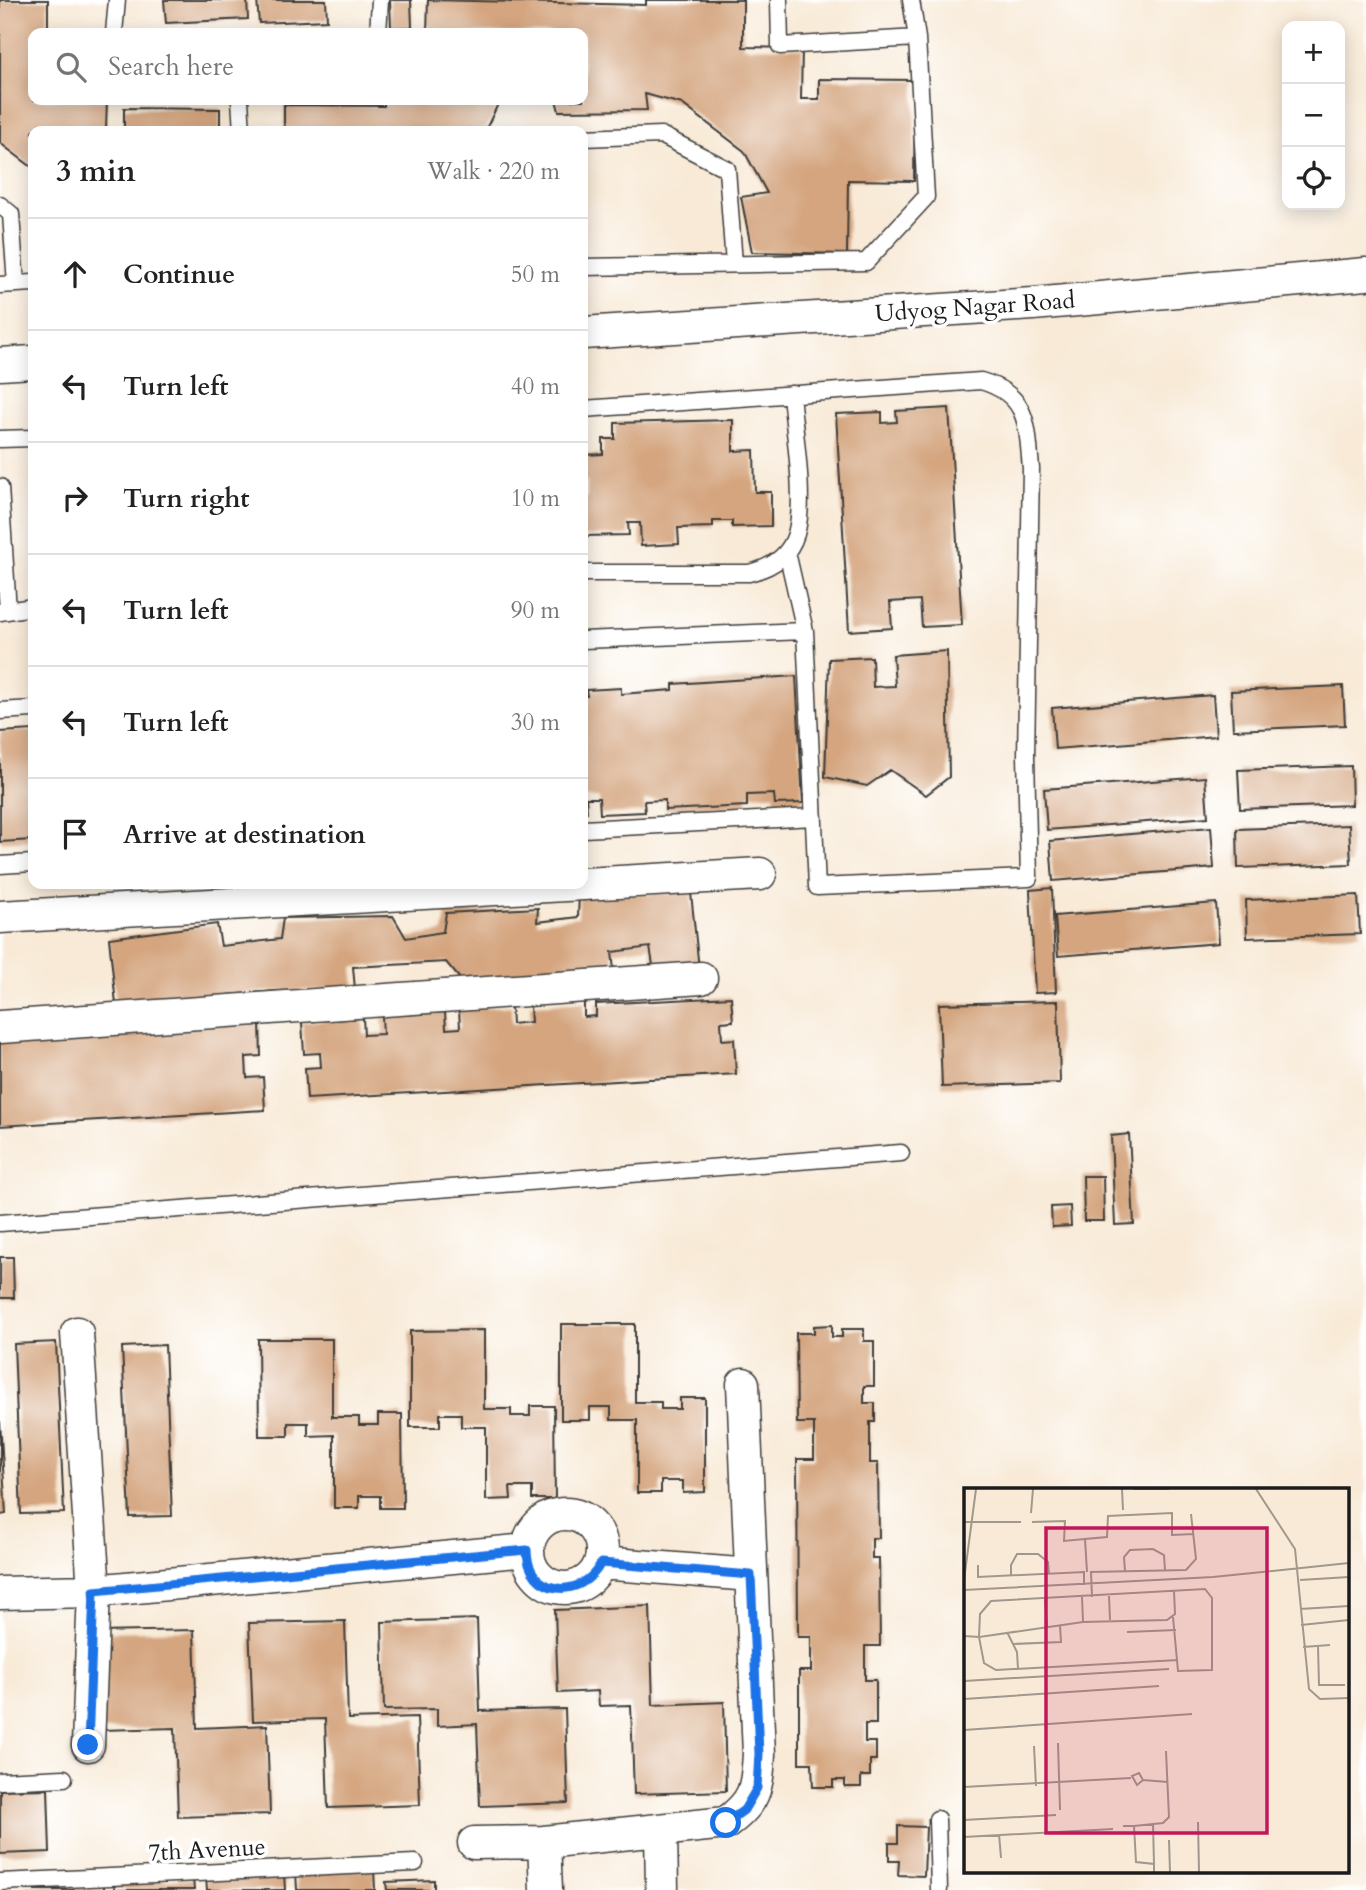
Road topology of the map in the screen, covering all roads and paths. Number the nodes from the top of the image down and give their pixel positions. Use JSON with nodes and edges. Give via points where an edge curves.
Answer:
{"nodes":[{"id":1,"x":117,"y":0,"type":"edge"},
{"id":2,"x":380,"y":0,"type":"edge"},
{"id":3,"x":779,"y":0,"type":"edge"},
{"id":4,"x":911,"y":0,"type":"edge"},
{"id":5,"x":114,"y":28,"type":"edge"},
{"id":6,"x":378,"y":28,"type":"edge"},
{"id":7,"x":917,"y":38,"type":"junction"},
{"id":8,"x":240,"y":105,"type":"edge"},
{"id":9,"x":243,"y":126,"type":"edge"},
{"id":10,"x":588,"y":138,"type":"edge"},
{"id":11,"x":0,"y":205,"type":"edge"},
{"id":12,"x":734,"y":264,"type":"junction"},
{"id":13,"x":588,"y":267,"type":"edge"},
{"id":14,"x":1366,"y":274,"type":"edge"},
{"id":15,"x":28,"y":283,"type":"edge"},
{"id":16,"x":8,"y":284,"type":"edge"},
{"id":17,"x":588,"y":333,"type":"edge"},
{"id":18,"x":28,"y":362,"type":"edge"},
{"id":19,"x":0,"y":363,"type":"edge"},
{"id":20,"x":791,"y":394,"type":"junction"},
{"id":21,"x":588,"y":409,"type":"edge"},
{"id":22,"x":28,"y":438,"type":"edge"},
{"id":23,"x":0,"y":439,"type":"edge"},
{"id":24,"x":0,"y":487,"type":"edge"},
{"id":25,"x":787,"y":552,"type":"junction"},
{"id":26,"x":588,"y":573,"type":"edge"},
{"id":27,"x":28,"y":608,"type":"edge"},
{"id":28,"x":4,"y":612,"type":"edge"},
{"id":29,"x":806,"y":631,"type":"junction"},
{"id":30,"x":588,"y":640,"type":"edge"},
{"id":31,"x":28,"y":709,"type":"edge"},
{"id":32,"x":0,"y":711,"type":"edge"},
{"id":33,"x":814,"y":817,"type":"junction"},
{"id":34,"x":588,"y":830,"type":"edge"},
{"id":35,"x":28,"y":863,"type":"edge"},
{"id":36,"x":0,"y":865,"type":"edge"},
{"id":37,"x":760,"y":874,"type":"dead end"},
{"id":38,"x":588,"y":884,"type":"edge"},
{"id":39,"x":495,"y":889,"type":"edge"},
{"id":40,"x":0,"y":917,"type":"edge"},
{"id":41,"x":701,"y":978,"type":"dead end"},
{"id":42,"x":0,"y":1027,"type":"edge"},
{"id":43,"x":901,"y":1153,"type":"dead end"},
{"id":44,"x":0,"y":1223,"type":"edge"},
{"id":45,"x":77,"y":1333,"type":"dead end"},
{"id":46,"x":743,"y":1384,"type":"dead end"},
{"id":47,"x":527,"y":1550,"type":"junction"},
{"id":48,"x":601,"y":1563,"type":"junction"},
{"id":49,"x":751,"y":1575,"type":"junction"},
{"id":50,"x":94,"y":1591,"type":"junction"},
{"id":51,"x":0,"y":1593,"type":"edge"},
{"id":52,"x":88,"y":1745,"type":"dead end"},
{"id":53,"x":64,"y":1778,"type":"dead end"},
{"id":54,"x":0,"y":1781,"type":"edge"},
{"id":55,"x":937,"y":1819,"type":"dead end"},
{"id":56,"x":661,"y":1830,"type":"junction"},
{"id":57,"x":544,"y":1842,"type":"junction"},
{"id":58,"x":474,"y":1843,"type":"dead end"},
{"id":59,"x":415,"y":1864,"type":"dead end"},
{"id":60,"x":0,"y":1882,"type":"edge"},
{"id":61,"x":546,"y":1890,"type":"edge"},
{"id":62,"x":662,"y":1890,"type":"edge"},
{"id":63,"x":939,"y":1890,"type":"edge"}],
"edges":[{"from":1,"to":5,"type":"lane"},
{"from":2,"to":6,"type":"lane"},
{"from":3,"to":7,"type":"lane","via":[[780,46]]},
{"from":4,"to":7,"type":"lane"},
{"from":7,"to":12,"type":"lane","via":[[926,197],[866,262]]},
{"from":8,"to":9,"type":"lane"},
{"from":10,"to":12,"type":"lane","via":[[661,135],[727,169]]},
{"from":11,"to":16,"type":"lane","via":[[11,214]]},
{"from":12,"to":13,"type":"lane"},
{"from":14,"to":17,"type":"street","name":"Udyog Nagar Road","via":[[1033,304]]},
{"from":15,"to":16,"type":"lane"},
{"from":18,"to":19,"type":"street"},
{"from":20,"to":21,"type":"lane"},
{"from":20,"to":25,"type":"lane","via":[[799,506],[796,534]]},
{"from":20,"to":33,"type":"lane","via":[[981,381],[1003,387],[1022,409],[1031,469],[1026,756],[1029,878],[817,887]]},
{"from":22,"to":23,"type":"lane"},
{"from":24,"to":28,"type":"lane"},
{"from":25,"to":26,"type":"lane","via":[[768,569],[749,573]]},
{"from":25,"to":29,"type":"lane"},
{"from":27,"to":28,"type":"lane"},
{"from":29,"to":30,"type":"lane"},
{"from":29,"to":33,"type":"lane"},
{"from":31,"to":32,"type":"lane"},
{"from":33,"to":34,"type":"lane"},
{"from":35,"to":36,"type":"lane"},
{"from":37,"to":38,"type":"street"},
{"from":39,"to":40,"type":"street"},
{"from":41,"to":42,"type":"street"},
{"from":43,"to":44,"type":"lane"},
{"from":45,"to":50,"type":"street"},
{"from":46,"to":49,"type":"street"},
{"from":47,"to":48,"type":"street","via":[[540,1580],[563,1589],[587,1582]]},
{"from":47,"to":48,"type":"street","via":[[539,1524],[549,1517],[574,1515],[594,1527],[603,1550]]},
{"from":47,"to":50,"type":"street"},
{"from":48,"to":49,"type":"street"},
{"from":49,"to":56,"type":"street","via":[[757,1788],[744,1810],[726,1823]]},
{"from":50,"to":51,"type":"street"},
{"from":50,"to":52,"type":"street"},
{"from":53,"to":54,"type":"lane"},
{"from":55,"to":63,"type":"lane"},
{"from":56,"to":57,"type":"street"},
{"from":56,"to":62,"type":"street"},
{"from":57,"to":58,"type":"street"},
{"from":57,"to":61,"type":"street"},
{"from":59,"to":60,"type":"lane","name":"7th Avenue"}]}
